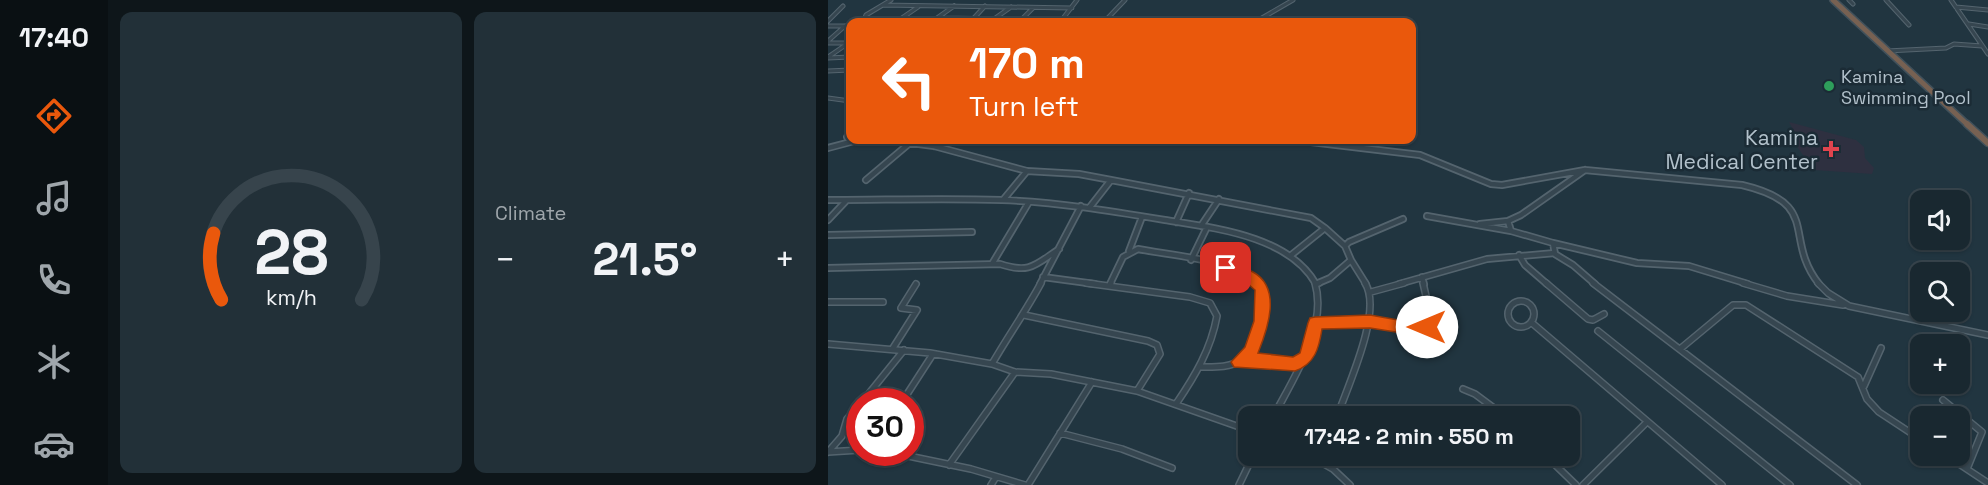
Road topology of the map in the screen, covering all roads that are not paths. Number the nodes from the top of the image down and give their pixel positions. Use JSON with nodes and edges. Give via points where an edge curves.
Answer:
{"nodes":[{"id":1,"x":891,"y":0,"type":"edge"},
{"id":2,"x":1077,"y":0,"type":"edge"},
{"id":3,"x":1125,"y":0,"type":"edge"},
{"id":4,"x":1293,"y":0,"type":"edge"},
{"id":5,"x":1833,"y":0,"type":"edge"},
{"id":6,"x":1849,"y":0,"type":"edge"},
{"id":7,"x":1886,"y":0,"type":"edge"},
{"id":8,"x":1951,"y":0,"type":"edge"},
{"id":9,"x":1853,"y":4,"type":"dead end"},
{"id":10,"x":883,"y":5,"type":"junction"},
{"id":11,"x":843,"y":6,"type":"dead end"},
{"id":12,"x":919,"y":6,"type":"junction"},
{"id":13,"x":954,"y":6,"type":"junction"},
{"id":14,"x":985,"y":6,"type":"junction"},
{"id":15,"x":1011,"y":7,"type":"junction"},
{"id":16,"x":1956,"y":7,"type":"junction"},
{"id":17,"x":1034,"y":8,"type":"junction"},
{"id":18,"x":1072,"y":8,"type":"junction"},
{"id":19,"x":1988,"y":9,"type":"edge"},
{"id":20,"x":864,"y":18,"type":"edge"},
{"id":21,"x":902,"y":18,"type":"edge"},
{"id":22,"x":937,"y":18,"type":"edge"},
{"id":23,"x":974,"y":18,"type":"edge"},
{"id":24,"x":995,"y":18,"type":"edge"},
{"id":25,"x":1023,"y":18,"type":"edge"},
{"id":26,"x":1063,"y":18,"type":"edge"},
{"id":27,"x":1108,"y":18,"type":"edge"},
{"id":28,"x":1262,"y":18,"type":"edge"},
{"id":29,"x":828,"y":21,"type":"edge"},
{"id":30,"x":1969,"y":24,"type":"junction"},
{"id":31,"x":1909,"y":25,"type":"dead end"},
{"id":32,"x":828,"y":26,"type":"edge"},
{"id":33,"x":845,"y":26,"type":"joint"},
{"id":34,"x":1988,"y":27,"type":"edge"},
{"id":35,"x":828,"y":42,"type":"edge"},
{"id":36,"x":846,"y":42,"type":"edge"},
{"id":37,"x":846,"y":45,"type":"edge"},
{"id":38,"x":1982,"y":46,"type":"junction"},
{"id":39,"x":1887,"y":51,"type":"junction"},
{"id":40,"x":1988,"y":54,"type":"edge"},
{"id":41,"x":846,"y":57,"type":"edge"},
{"id":42,"x":828,"y":58,"type":"edge"},
{"id":43,"x":846,"y":69,"type":"edge"},
{"id":44,"x":828,"y":71,"type":"edge"},
{"id":45,"x":828,"y":98,"type":"edge"},
{"id":46,"x":846,"y":100,"type":"edge"},
{"id":47,"x":846,"y":140,"type":"edge"},
{"id":48,"x":1988,"y":143,"type":"edge"},
{"id":49,"x":909,"y":144,"type":"edge"},
{"id":50,"x":922,"y":144,"type":"edge"},
{"id":51,"x":937,"y":144,"type":"edge"},
{"id":52,"x":1328,"y":144,"type":"edge"},
{"id":53,"x":934,"y":146,"type":"junction"},
{"id":54,"x":828,"y":148,"type":"edge"},
{"id":55,"x":1585,"y":170,"type":"junction"},
{"id":56,"x":1027,"y":171,"type":"junction"},
{"id":57,"x":866,"y":180,"type":"dead end"},
{"id":58,"x":1111,"y":180,"type":"junction"},
{"id":59,"x":1189,"y":193,"type":"junction"},
{"id":60,"x":1219,"y":199,"type":"junction"},
{"id":61,"x":828,"y":200,"type":"edge"},
{"id":62,"x":1003,"y":200,"type":"junction"},
{"id":63,"x":846,"y":201,"type":"junction"},
{"id":64,"x":1029,"y":202,"type":"junction"},
{"id":65,"x":1081,"y":206,"type":"junction"},
{"id":66,"x":1090,"y":207,"type":"junction"},
{"id":67,"x":1427,"y":216,"type":"dead end"},
{"id":68,"x":1142,"y":218,"type":"junction"},
{"id":69,"x":1403,"y":219,"type":"dead end"},
{"id":70,"x":828,"y":220,"type":"edge"},
{"id":71,"x":1508,"y":221,"type":"junction"},
{"id":72,"x":1176,"y":222,"type":"junction"},
{"id":73,"x":1480,"y":224,"type":"junction"},
{"id":74,"x":1204,"y":226,"type":"junction"},
{"id":75,"x":1325,"y":228,"type":"junction"},
{"id":76,"x":1511,"y":231,"type":"junction"},
{"id":77,"x":972,"y":232,"type":"dead end"},
{"id":78,"x":828,"y":235,"type":"edge"},
{"id":79,"x":1553,"y":243,"type":"junction"},
{"id":80,"x":1345,"y":246,"type":"junction"},
{"id":81,"x":1059,"y":249,"type":"junction"},
{"id":82,"x":1129,"y":251,"type":"junction"},
{"id":83,"x":1555,"y":253,"type":"junction"},
{"id":84,"x":1519,"y":255,"type":"junction"},
{"id":85,"x":1290,"y":256,"type":"junction"},
{"id":86,"x":1191,"y":260,"type":"junction"},
{"id":87,"x":1351,"y":261,"type":"junction"},
{"id":88,"x":992,"y":265,"type":"junction"},
{"id":89,"x":828,"y":268,"type":"edge"},
{"id":90,"x":1044,"y":277,"type":"junction"},
{"id":91,"x":1422,"y":277,"type":"junction"},
{"id":92,"x":916,"y":284,"type":"dead end"},
{"id":93,"x":1316,"y":284,"type":"junction"},
{"id":94,"x":1110,"y":285,"type":"junction"},
{"id":95,"x":1371,"y":291,"type":"junction"},
{"id":96,"x":828,"y":302,"type":"edge"},
{"id":97,"x":883,"y":302,"type":"dead end"},
{"id":98,"x":1849,"y":306,"type":"junction"},
{"id":99,"x":1604,"y":314,"type":"dead end"},
{"id":100,"x":1024,"y":315,"type":"junction"},
{"id":101,"x":1370,"y":322,"type":"junction"},
{"id":102,"x":1532,"y":322,"type":"junction"},
{"id":103,"x":1315,"y":323,"type":"junction"},
{"id":104,"x":1598,"y":331,"type":"dead end"},
{"id":105,"x":1988,"y":335,"type":"edge"},
{"id":106,"x":828,"y":344,"type":"edge"},
{"id":107,"x":894,"y":348,"type":"junction"},
{"id":108,"x":1881,"y":348,"type":"dead end"},
{"id":109,"x":1680,"y":349,"type":"junction"},
{"id":110,"x":904,"y":350,"type":"junction"},
{"id":111,"x":933,"y":354,"type":"junction"},
{"id":112,"x":1305,"y":358,"type":"junction"},
{"id":113,"x":1239,"y":362,"type":"junction"},
{"id":114,"x":992,"y":364,"type":"junction"},
{"id":115,"x":1200,"y":368,"type":"junction"},
{"id":116,"x":1015,"y":372,"type":"junction"},
{"id":117,"x":1092,"y":382,"type":"junction"},
{"id":118,"x":1864,"y":386,"type":"junction"},
{"id":119,"x":874,"y":388,"type":"edge"},
{"id":120,"x":911,"y":388,"type":"edge"},
{"id":121,"x":1463,"y":389,"type":"dead end"},
{"id":122,"x":1137,"y":391,"type":"junction"},
{"id":123,"x":1943,"y":400,"type":"dead end"},
{"id":124,"x":1176,"y":404,"type":"junction"},
{"id":125,"x":1279,"y":406,"type":"edge"},
{"id":126,"x":1341,"y":406,"type":"edge"},
{"id":127,"x":1491,"y":406,"type":"edge"},
{"id":128,"x":846,"y":422,"type":"edge"},
{"id":129,"x":1647,"y":422,"type":"junction"},
{"id":130,"x":1238,"y":426,"type":"edge"},
{"id":131,"x":1910,"y":432,"type":"edge"},
{"id":132,"x":1060,"y":434,"type":"junction"},
{"id":133,"x":846,"y":451,"type":"edge"},
{"id":134,"x":828,"y":452,"type":"edge"},
{"id":135,"x":924,"y":460,"type":"edge"},
{"id":136,"x":949,"y":465,"type":"junction"},
{"id":137,"x":1248,"y":466,"type":"edge"},
{"id":138,"x":1329,"y":466,"type":"edge"},
{"id":139,"x":1555,"y":466,"type":"edge"},
{"id":140,"x":1962,"y":466,"type":"edge"},
{"id":141,"x":1172,"y":468,"type":"dead end"},
{"id":142,"x":1967,"y":469,"type":"junction"},
{"id":143,"x":996,"y":477,"type":"junction"},
{"id":144,"x":1988,"y":483,"type":"edge"},
{"id":145,"x":991,"y":485,"type":"edge"},
{"id":146,"x":1026,"y":485,"type":"edge"},
{"id":147,"x":1239,"y":485,"type":"edge"},
{"id":148,"x":1350,"y":485,"type":"edge"},
{"id":149,"x":1575,"y":485,"type":"edge"},
{"id":150,"x":1583,"y":485,"type":"edge"},
{"id":151,"x":1722,"y":485,"type":"edge"},
{"id":152,"x":1791,"y":485,"type":"edge"},
{"id":153,"x":1857,"y":485,"type":"edge"}],
"edges":[{"from":1,"to":10,"type":"street"},
{"from":2,"to":18,"type":"street"},
{"from":3,"to":27,"type":"street"},
{"from":4,"to":28,"type":"street"},
{"from":5,"to":39,"type":"highway"},
{"from":6,"to":9,"type":"street"},
{"from":7,"to":31,"type":"street"},
{"from":8,"to":16,"type":"street"},
{"from":10,"to":12,"type":"street"},
{"from":10,"to":20,"type":"street"},
{"from":11,"to":29,"type":"street"},
{"from":12,"to":13,"type":"street"},
{"from":12,"to":21,"type":"street"},
{"from":13,"to":14,"type":"street"},
{"from":13,"to":22,"type":"street"},
{"from":14,"to":15,"type":"street"},
{"from":14,"to":23,"type":"street"},
{"from":15,"to":17,"type":"street"},
{"from":15,"to":24,"type":"street"},
{"from":16,"to":19,"type":"street"},
{"from":16,"to":30,"type":"street"},
{"from":17,"to":18,"type":"street"},
{"from":17,"to":25,"type":"street"},
{"from":18,"to":26,"type":"street"},
{"from":30,"to":34,"type":"street"},
{"from":30,"to":38,"type":"street"},
{"from":32,"to":33,"type":"street"},
{"from":33,"to":35,"type":"street"},
{"from":35,"to":36,"type":"street"},
{"from":37,"to":42,"type":"street"},
{"from":38,"to":39,"type":"street","via":[[1954,44],[1946,48]]},
{"from":38,"to":40,"type":"street"},
{"from":39,"to":48,"type":"highway"},
{"from":41,"to":42,"type":"street"},
{"from":43,"to":44,"type":"street"},
{"from":45,"to":46,"type":"street"},
{"from":47,"to":54,"type":"street"},
{"from":49,"to":57,"type":"street"},
{"from":50,"to":53,"type":"street"},
{"from":51,"to":53,"type":"street"},
{"from":52,"to":55,"type":"street","via":[[1420,155],[1491,184],[1512,185]]},
{"from":53,"to":56,"type":"street"},
{"from":55,"to":71,"type":"street"},
{"from":55,"to":98,"type":"street","via":[[1742,185],[1765,191],[1791,209],[1797,218],[1809,273]]},
{"from":56,"to":58,"type":"street"},
{"from":56,"to":62,"type":"street"},
{"from":58,"to":59,"type":"street"},
{"from":58,"to":66,"type":"street"},
{"from":59,"to":60,"type":"street"},
{"from":59,"to":72,"type":"street"},
{"from":60,"to":74,"type":"street"},
{"from":60,"to":75,"type":"street","via":[[1311,218]]},
{"from":61,"to":63,"type":"street"},
{"from":62,"to":63,"type":"street"},
{"from":62,"to":64,"type":"street"},
{"from":63,"to":70,"type":"street"},
{"from":64,"to":65,"type":"street"},
{"from":64,"to":88,"type":"street"},
{"from":65,"to":66,"type":"street"},
{"from":65,"to":81,"type":"street"},
{"from":66,"to":68,"type":"street"},
{"from":67,"to":73,"type":"street"},
{"from":68,"to":72,"type":"street"},
{"from":68,"to":82,"type":"street"},
{"from":69,"to":80,"type":"street"},
{"from":71,"to":73,"type":"street"},
{"from":71,"to":76,"type":"street"},
{"from":72,"to":74,"type":"street"},
{"from":73,"to":76,"type":"street"},
{"from":74,"to":85,"type":"street","via":[[1260,240]]},
{"from":74,"to":86,"type":"street"},
{"from":75,"to":80,"type":"street"},
{"from":75,"to":85,"type":"street"},
{"from":76,"to":79,"type":"street"},
{"from":77,"to":78,"type":"street"},
{"from":79,"to":83,"type":"street"},
{"from":79,"to":98,"type":"street","via":[[1623,261],[1689,266],[1787,296]]},
{"from":80,"to":87,"type":"street"},
{"from":81,"to":88,"type":"street","via":[[1031,268]]},
{"from":81,"to":90,"type":"street"},
{"from":82,"to":86,"type":"street","via":[[1138,249]]},
{"from":82,"to":94,"type":"street","via":[[1120,260]]},
{"from":83,"to":84,"type":"street"},
{"from":83,"to":109,"type":"street","via":[[1573,263]]},
{"from":84,"to":91,"type":"street","via":[[1487,259]]},
{"from":84,"to":99,"type":"street","via":[[1525,265],[1584,316],[1593,320]]},
{"from":85,"to":93,"type":"street","via":[[1309,272]]},
{"from":86,"to":113,"type":"street","via":[[1241,272],[1261,287],[1261,321],[1251,351]]},
{"from":87,"to":93,"type":"street"},
{"from":87,"to":95,"type":"street"},
{"from":88,"to":89,"type":"street"},
{"from":90,"to":94,"type":"street"},
{"from":90,"to":100,"type":"street"},
{"from":91,"to":95,"type":"street"},
{"from":91,"to":101,"type":"street","via":[[1430,309],[1426,329]]},
{"from":92,"to":107,"type":"street","via":[[901,306],[917,310]]},
{"from":93,"to":103,"type":"street"},
{"from":94,"to":115,"type":"street","via":[[1210,303],[1217,316],[1216,326]]},
{"from":95,"to":101,"type":"street"},
{"from":96,"to":97,"type":"street"},
{"from":98,"to":105,"type":"street"},
{"from":100,"to":114,"type":"street"},
{"from":100,"to":122,"type":"street","via":[[1157,345],[1160,354]]},
{"from":101,"to":103,"type":"street"},
{"from":101,"to":126,"type":"street"},
{"from":102,"to":102,"type":"street","via":[[1535,315],[1530,306],[1515,303],[1508,309],[1508,318],[1516,324]]},
{"from":102,"to":129,"type":"street"},
{"from":103,"to":112,"type":"street"},
{"from":104,"to":152,"type":"street"},
{"from":106,"to":107,"type":"street"},
{"from":107,"to":110,"type":"street"},
{"from":108,"to":118,"type":"street"},
{"from":109,"to":118,"type":"street","via":[[1733,305],[1746,305],[1858,377]]},
{"from":109,"to":153,"type":"street"},
{"from":110,"to":111,"type":"street"},
{"from":110,"to":119,"type":"street"},
{"from":111,"to":114,"type":"street"},
{"from":111,"to":120,"type":"street"},
{"from":112,"to":113,"type":"street","via":[[1295,364]]},
{"from":112,"to":125,"type":"street"},
{"from":113,"to":115,"type":"street"},
{"from":114,"to":116,"type":"street"},
{"from":115,"to":124,"type":"street"},
{"from":116,"to":117,"type":"street"},
{"from":116,"to":136,"type":"street"},
{"from":117,"to":122,"type":"street"},
{"from":117,"to":132,"type":"street"},
{"from":118,"to":131,"type":"street","via":[[1867,399],[1879,412]]},
{"from":121,"to":127,"type":"street"},
{"from":122,"to":124,"type":"street"},
{"from":123,"to":142,"type":"street","via":[[1982,432]]},
{"from":124,"to":130,"type":"street"},
{"from":128,"to":134,"type":"street","via":[[842,436]]},
{"from":129,"to":150,"type":"street"},
{"from":129,"to":151,"type":"street"},
{"from":132,"to":141,"type":"street","via":[[1122,449]]},
{"from":132,"to":146,"type":"street"},
{"from":133,"to":134,"type":"street"},
{"from":135,"to":136,"type":"street"},
{"from":136,"to":143,"type":"street"},
{"from":137,"to":147,"type":"street"},
{"from":138,"to":148,"type":"street"},
{"from":139,"to":149,"type":"street"},
{"from":140,"to":142,"type":"street"},
{"from":142,"to":144,"type":"street"},
{"from":143,"to":145,"type":"street"},
{"from":143,"to":146,"type":"street"}]}
